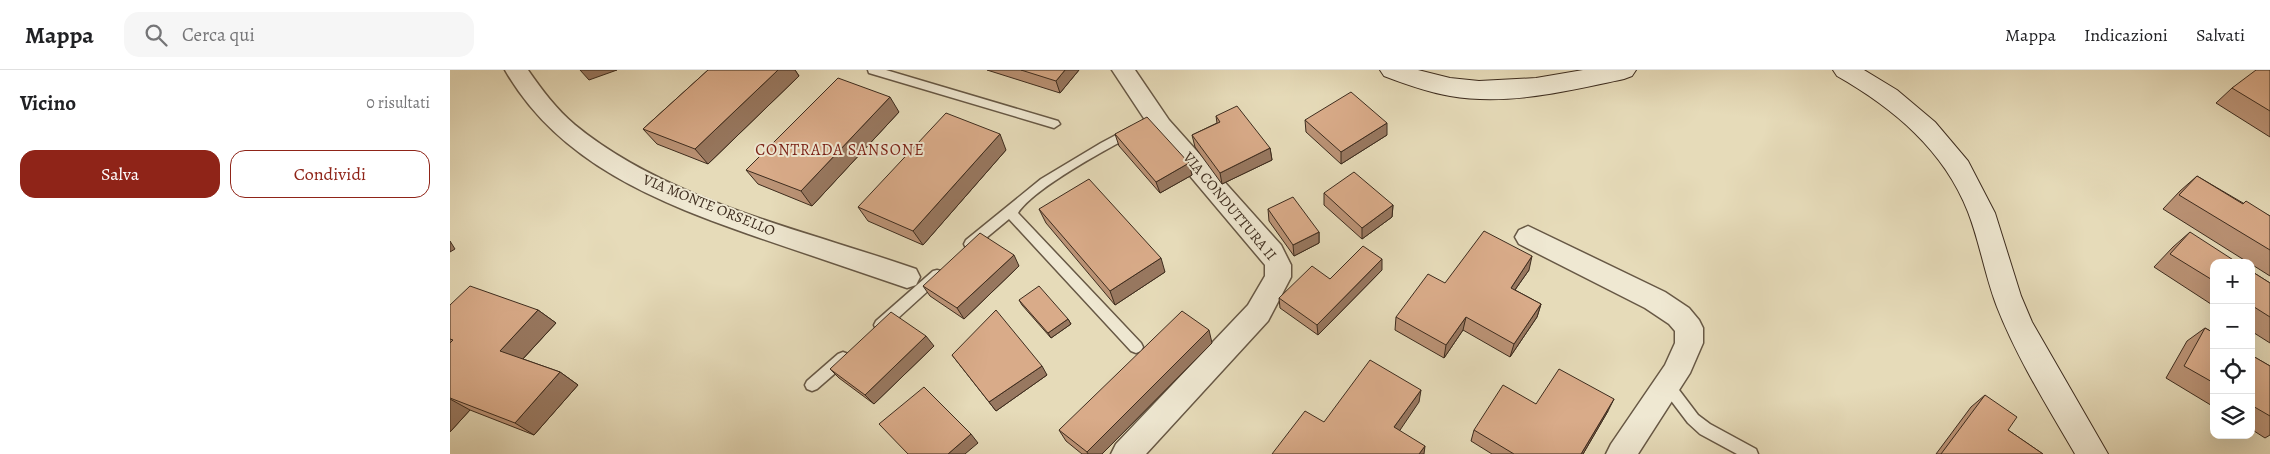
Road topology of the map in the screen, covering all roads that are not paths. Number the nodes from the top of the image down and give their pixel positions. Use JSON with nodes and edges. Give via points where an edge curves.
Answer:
{"nodes":[{"id":1,"x":516,"y":70,"type":"edge"},
{"id":2,"x":873,"y":70,"type":"edge"},
{"id":3,"x":1123,"y":70,"type":"edge"},
{"id":4,"x":1392,"y":70,"type":"edge"},
{"id":5,"x":1624,"y":70,"type":"edge"},
{"id":6,"x":1845,"y":70,"type":"edge"},
{"id":7,"x":1147,"y":122,"type":"junction"},
{"id":8,"x":1054,"y":124,"type":"dead end"},
{"id":9,"x":1012,"y":210,"type":"junction"},
{"id":10,"x":1528,"y":237,"type":"dead end"},
{"id":11,"x":959,"y":254,"type":"edge"},
{"id":12,"x":945,"y":268,"type":"edge"},
{"id":13,"x":907,"y":277,"type":"dead end"},
{"id":14,"x":872,"y":333,"type":"edge"},
{"id":15,"x":857,"y":346,"type":"edge"},
{"id":16,"x":1136,"y":347,"type":"dead end"},
{"id":17,"x":812,"y":385,"type":"dead end"},
{"id":18,"x":1668,"y":386,"type":"junction"},
{"id":19,"x":2058,"y":401,"type":"junction"},
{"id":20,"x":1126,"y":454,"type":"edge"},
{"id":21,"x":1621,"y":454,"type":"edge"},
{"id":22,"x":1751,"y":454,"type":"edge"},
{"id":23,"x":2092,"y":454,"type":"edge"},
{"id":24,"x":2114,"y":454,"type":"edge"}],
"edges":[{"from":1,"to":13,"type":"street","name":"VIA MONTE ORSELLO","via":[[532,95],[559,124],[588,148],[633,175],[686,200]]},
{"from":2,"to":8,"type":"lane"},
{"from":3,"to":7,"type":"street","name":"VIA CONDUTTURA II"},
{"from":4,"to":5,"type":"main road","via":[[1428,82],[1490,91],[1550,86]]},
{"from":6,"to":19,"type":"main road","via":[[1893,100],[1920,122],[1964,179],[1982,214],[2011,307]]},
{"from":7,"to":9,"type":"lane","via":[[1041,186]]},
{"from":7,"to":20,"type":"street","name":"VIA CONDUTTURA II","via":[[1272,252],[1278,265],[1278,277],[1252,321]]},
{"from":9,"to":11,"type":"lane"},
{"from":9,"to":16,"type":"lane","via":[[1015,218]]},
{"from":10,"to":18,"type":"street","via":[[1655,300],[1679,316],[1688,328],[1689,343]]},
{"from":12,"to":14,"type":"lane"},
{"from":15,"to":17,"type":"lane"},
{"from":18,"to":21,"type":"street"},
{"from":18,"to":22,"type":"lane","via":[[1693,419],[1705,429]]},
{"from":19,"to":23,"type":"main road"},
{"from":19,"to":24,"type":"main road"}]}
